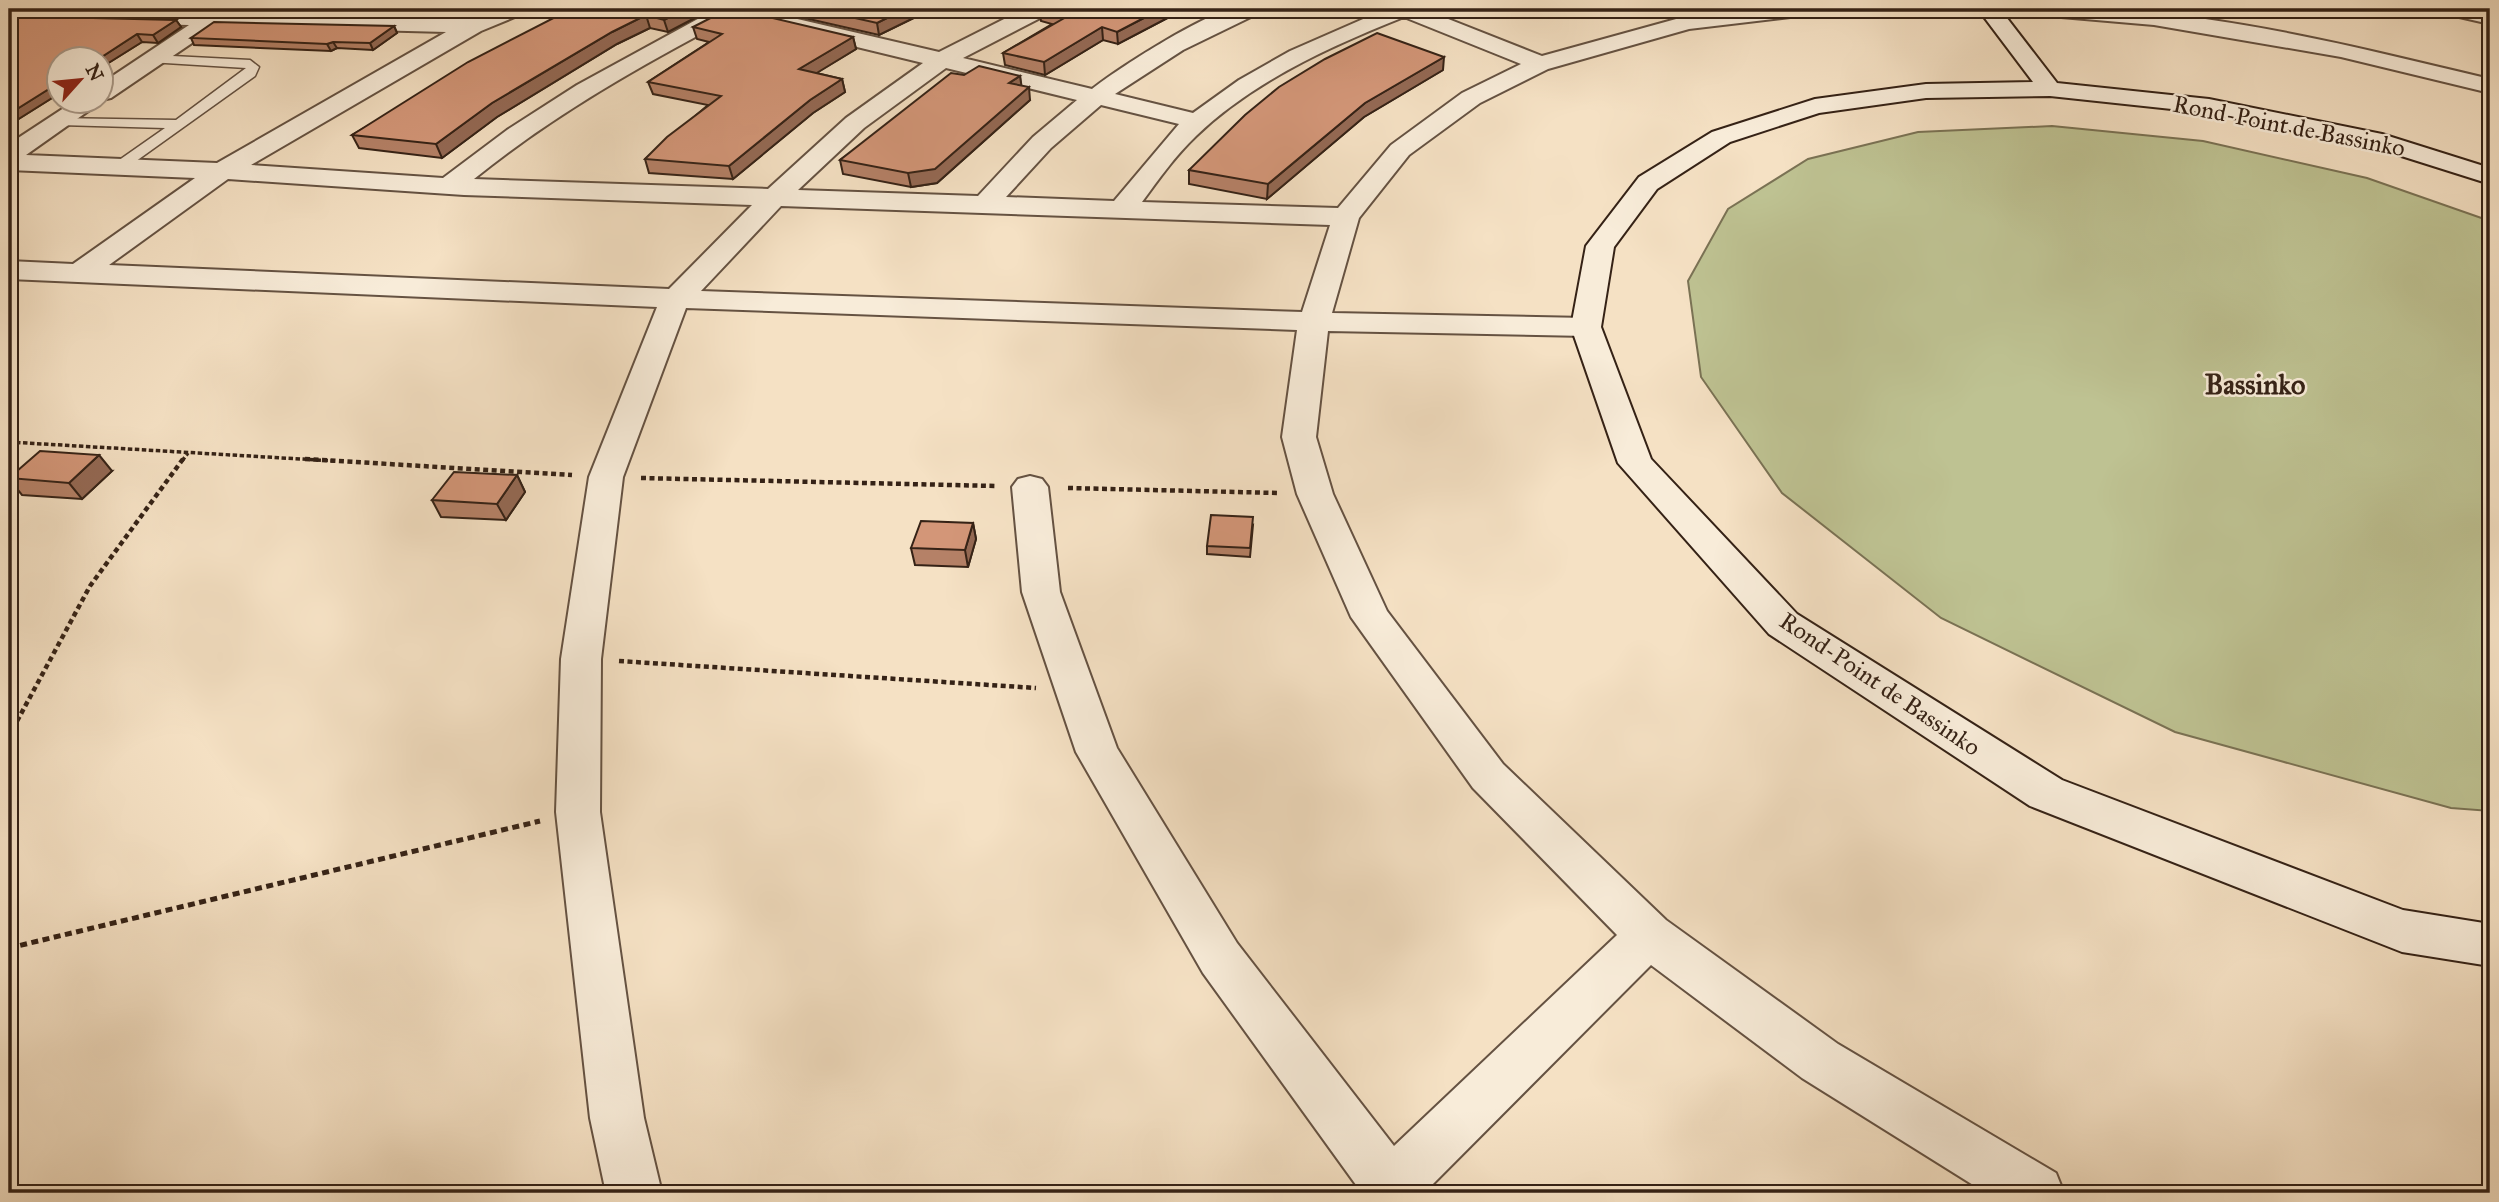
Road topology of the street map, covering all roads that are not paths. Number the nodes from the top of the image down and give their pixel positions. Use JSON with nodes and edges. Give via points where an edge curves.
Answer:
{"nodes":[{"id":1,"x":514,"y":9,"type":"edge"},
{"id":2,"x":731,"y":9,"type":"edge"},
{"id":3,"x":1040,"y":9,"type":"edge"},
{"id":4,"x":1249,"y":9,"type":"edge"},
{"id":5,"x":1405,"y":9,"type":"edge"},
{"id":6,"x":1807,"y":9,"type":"edge"},
{"id":7,"x":1989,"y":9,"type":"edge"},
{"id":8,"x":2038,"y":9,"type":"edge"},
{"id":9,"x":2454,"y":9,"type":"edge"},
{"id":10,"x":47,"y":11,"type":"edge"},
{"id":11,"x":9,"y":13,"type":"edge"},
{"id":12,"x":220,"y":15,"type":"edge"},
{"id":13,"x":2490,"y":17,"type":"edge"},
{"id":14,"x":473,"y":26,"type":"junction"},
{"id":15,"x":9,"y":33,"type":"edge"},
{"id":16,"x":153,"y":59,"type":"junction"},
{"id":17,"x":942,"y":61,"type":"junction"},
{"id":18,"x":1540,"y":64,"type":"junction"},
{"id":19,"x":116,"y":84,"type":"edge"},
{"id":20,"x":2490,"y":86,"type":"edge"},
{"id":21,"x":2050,"y":89,"type":"junction"},
{"id":22,"x":1097,"y":96,"type":"junction"},
{"id":23,"x":68,"y":116,"type":"edge"},
{"id":24,"x":61,"y":121,"type":"junction"},
{"id":25,"x":1197,"y":121,"type":"junction"},
{"id":26,"x":176,"y":124,"type":"junction"},
{"id":27,"x":9,"y":155,"type":"edge"},
{"id":28,"x":9,"y":162,"type":"edge"},
{"id":29,"x":120,"y":166,"type":"junction"},
{"id":30,"x":222,"y":171,"type":"junction"},
{"id":31,"x":2490,"y":176,"type":"edge"},
{"id":32,"x":449,"y":186,"type":"junction"},
{"id":33,"x":773,"y":199,"type":"junction"},
{"id":34,"x":986,"y":204,"type":"junction"},
{"id":35,"x":1122,"y":209,"type":"junction"},
{"id":36,"x":1346,"y":217,"type":"junction"},
{"id":37,"x":9,"y":270,"type":"edge"},
{"id":38,"x":81,"y":272,"type":"junction"},
{"id":39,"x":674,"y":301,"type":"junction"},
{"id":40,"x":1313,"y":324,"type":"junction"},
{"id":41,"x":1586,"y":327,"type":"junction"},
{"id":42,"x":1030,"y":487,"type":"road end"},
{"id":43,"x":1649,"y":935,"type":"junction"},
{"id":44,"x":2490,"y":945,"type":"edge"},
{"id":45,"x":1390,"y":1192,"type":"edge"},
{"id":46,"x":634,"y":1193,"type":"edge"},
{"id":47,"x":2036,"y":1193,"type":"edge"}],
"edges":[{"from":1,"to":14,"type":"street"},
{"from":2,"to":17,"type":"street"},
{"from":2,"to":32,"type":"street","via":[[577,94],[501,143]]},
{"from":3,"to":17,"type":"street"},
{"from":4,"to":22,"type":"street","via":[[1200,30]]},
{"from":5,"to":18,"type":"street"},
{"from":5,"to":25,"type":"street","via":[[1302,52]]},
{"from":6,"to":18,"type":"street","via":[[1687,23]]},
{"from":7,"to":21,"type":"street"},
{"from":8,"to":20,"type":"street","via":[[2154,19],[2341,50]]},
{"from":9,"to":13,"type":"street"},
{"from":10,"to":11,"type":"street"},
{"from":10,"to":12,"type":"street"},
{"from":10,"to":15,"type":"street"},
{"from":12,"to":14,"type":"street"},
{"from":12,"to":16,"type":"street"},
{"from":14,"to":30,"type":"street"},
{"from":16,"to":19,"type":"street"},
{"from":16,"to":26,"type":"lane","via":[[253,67]]},
{"from":17,"to":22,"type":"street"},
{"from":17,"to":33,"type":"street","via":[[855,123]]},
{"from":18,"to":36,"type":"street","via":[[1471,98],[1400,150]]},
{"from":21,"to":31,"type":"street","name":"Rond-Point de Bassinko","via":[[2209,106],[2382,142]]},
{"from":21,"to":41,"type":"street","name":"Rond-Point de Bassinko","via":[[1926,91],[1829,104],[1721,137],[1648,183],[1600,246]]},
{"from":22,"to":25,"type":"street"},
{"from":22,"to":34,"type":"street","via":[[1046,136]]},
{"from":23,"to":24,"type":"street"},
{"from":24,"to":26,"type":"lane"},
{"from":24,"to":27,"type":"street"},
{"from":25,"to":35,"type":"street"},
{"from":26,"to":29,"type":"lane"},
{"from":28,"to":29,"type":"street"},
{"from":29,"to":30,"type":"street"},
{"from":30,"to":32,"type":"street"},
{"from":30,"to":38,"type":"street"},
{"from":32,"to":33,"type":"street"},
{"from":33,"to":34,"type":"street"},
{"from":33,"to":39,"type":"street"},
{"from":34,"to":35,"type":"street"},
{"from":35,"to":36,"type":"street"},
{"from":36,"to":40,"type":"street"},
{"from":37,"to":38,"type":"street"},
{"from":38,"to":39,"type":"street"},
{"from":39,"to":40,"type":"street"},
{"from":39,"to":46,"type":"street","via":[[606,477],[581,659],[578,812],[617,1118]]},
{"from":40,"to":41,"type":"street"},
{"from":40,"to":43,"type":"street","via":[[1299,437],[1315,494],[1370,617],[1488,776]]},
{"from":41,"to":44,"type":"street","name":"Rond-Point de Bassinko","via":[[1635,463],[1783,624],[2046,793],[2402,931]]},
{"from":42,"to":45,"type":"street","via":[[1041,593],[1097,752],[1220,958]]},
{"from":43,"to":45,"type":"street"},
{"from":43,"to":47,"type":"street","via":[[1820,1062]]}]}
